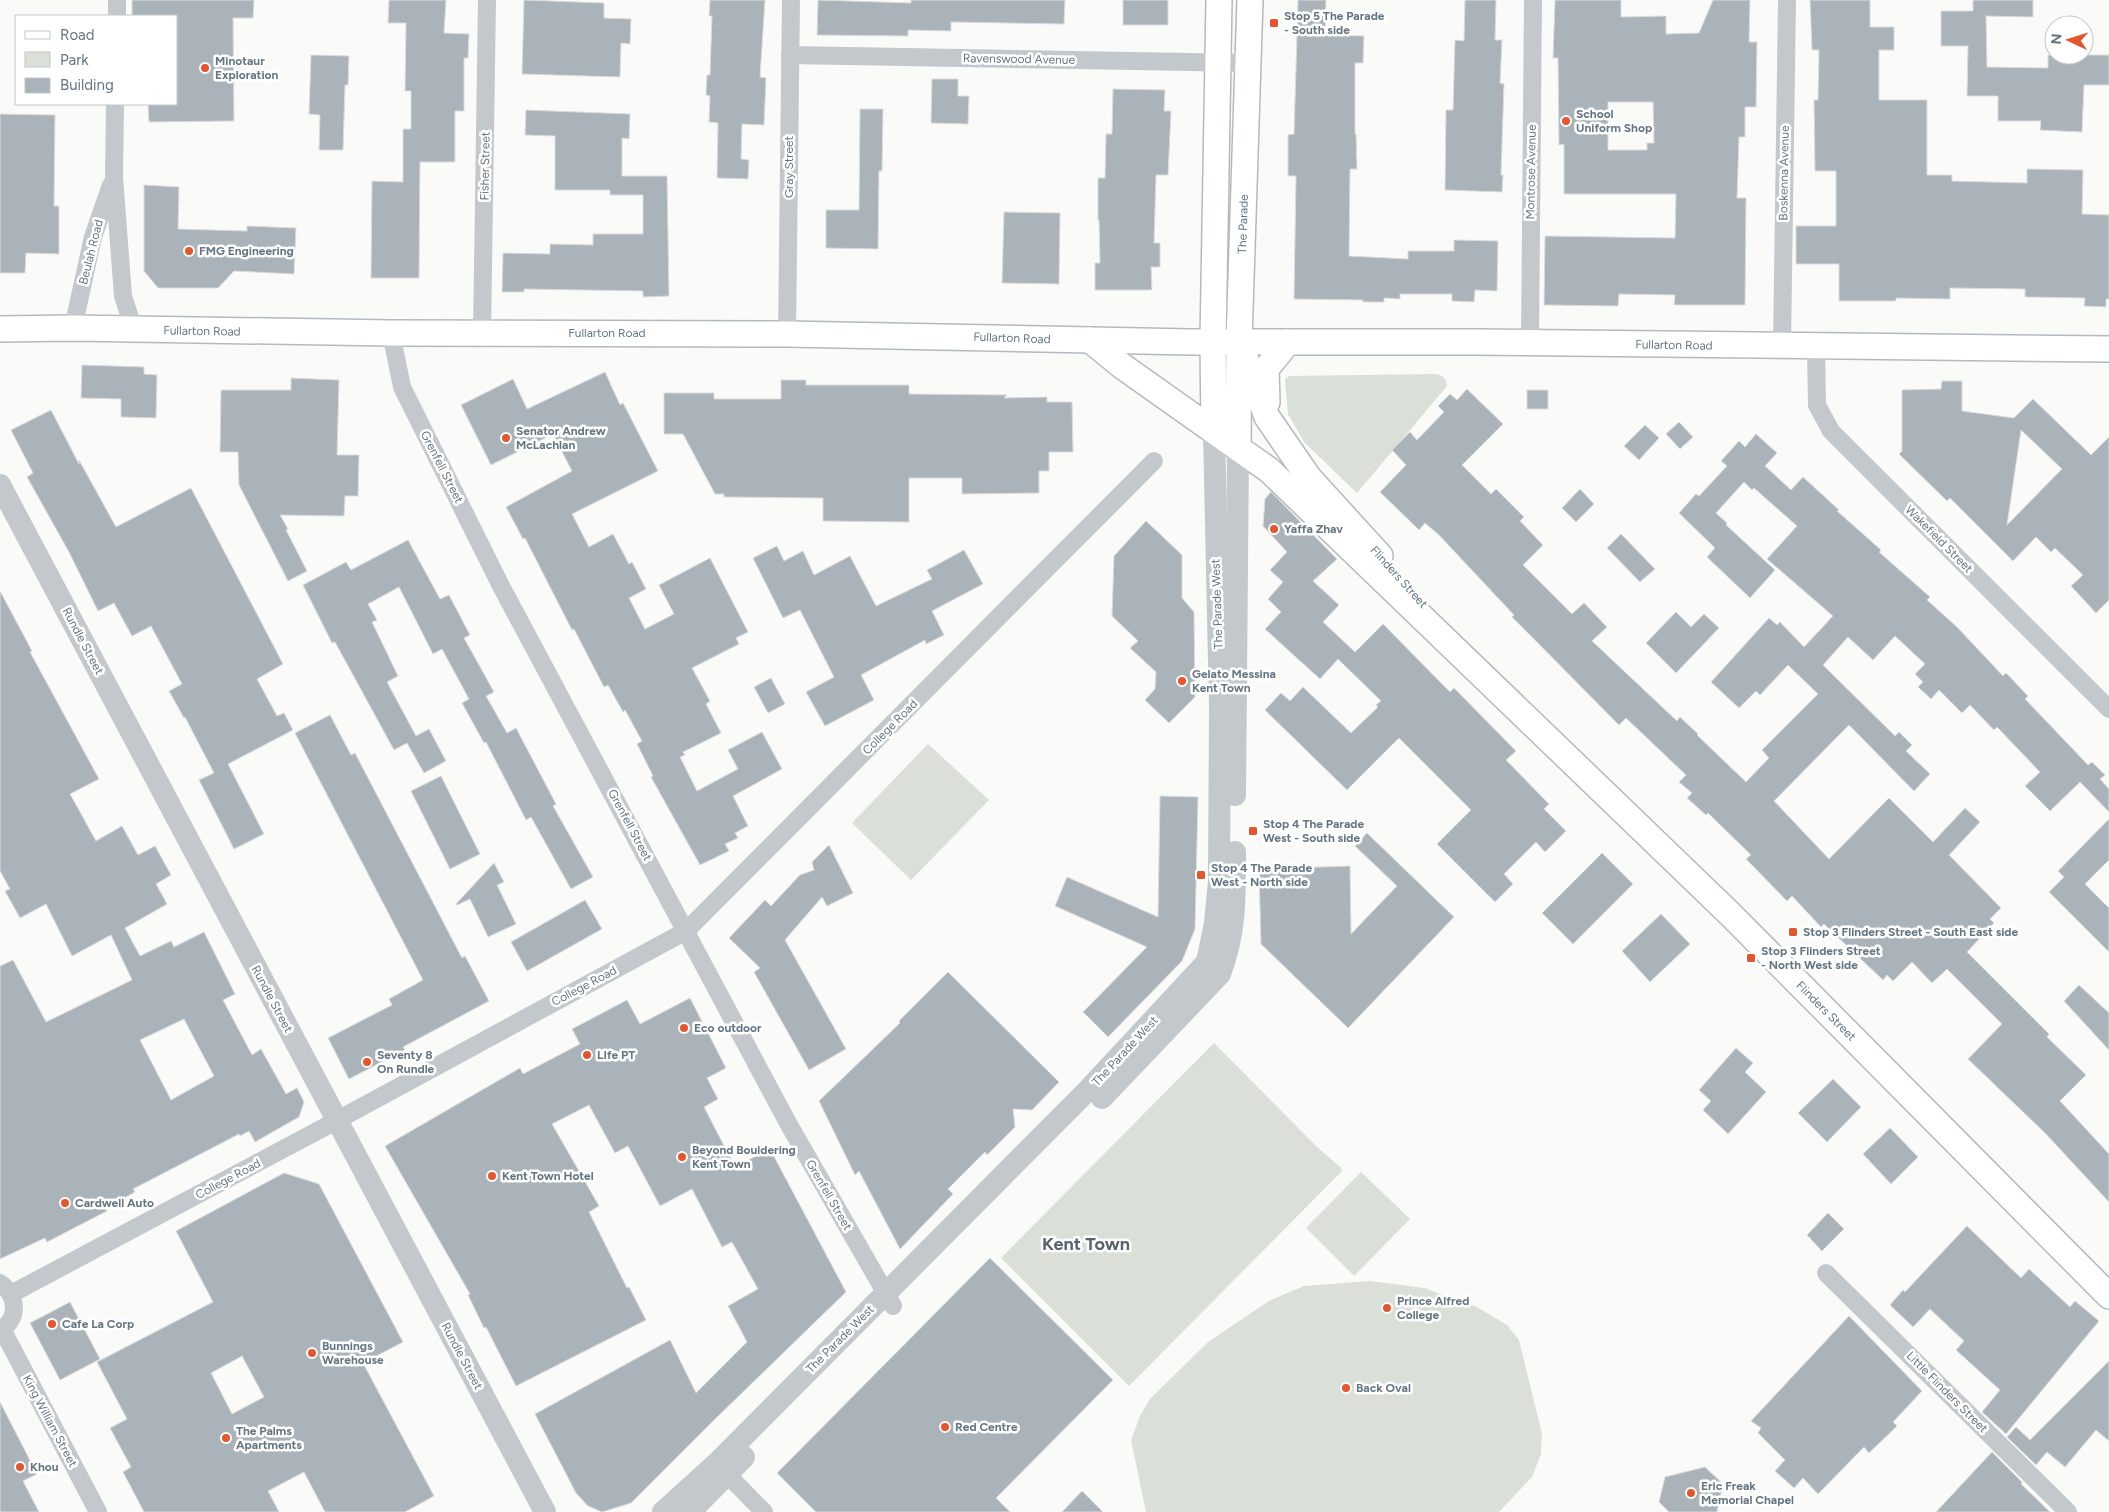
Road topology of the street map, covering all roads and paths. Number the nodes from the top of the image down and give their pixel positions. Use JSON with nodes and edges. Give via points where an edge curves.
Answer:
{"nodes":[{"id":1,"x":117,"y":0,"type":"edge"},
{"id":2,"x":487,"y":0,"type":"edge"},
{"id":3,"x":790,"y":0,"type":"edge"},
{"id":4,"x":1219,"y":0,"type":"edge"},
{"id":5,"x":1250,"y":0,"type":"edge"},
{"id":6,"x":1533,"y":0,"type":"edge"},
{"id":7,"x":1787,"y":0,"type":"edge"},
{"id":8,"x":116,"y":15,"type":"edge"},
{"id":9,"x":790,"y":56,"type":"junction"},
{"id":10,"x":1218,"y":62,"type":"junction"},
{"id":11,"x":1249,"y":63,"type":"junction"},
{"id":12,"x":115,"y":105,"type":"edge"},
{"id":13,"x":114,"y":178,"type":"junction"},
{"id":14,"x":73,"y":328,"type":"junction"},
{"id":15,"x":134,"y":330,"type":"junction"},
{"id":16,"x":2,"y":331,"type":"edge"},
{"id":17,"x":391,"y":333,"type":"junction"},
{"id":18,"x":482,"y":333,"type":"junction"},
{"id":19,"x":787,"y":334,"type":"junction"},
{"id":20,"x":1090,"y":340,"type":"junction"},
{"id":21,"x":1239,"y":341,"type":"junction"},
{"id":22,"x":1213,"y":342,"type":"junction"},
{"id":23,"x":1288,"y":342,"type":"junction"},
{"id":24,"x":1530,"y":344,"type":"junction"},
{"id":25,"x":1782,"y":346,"type":"junction"},
{"id":26,"x":1816,"y":346,"type":"junction"},
{"id":27,"x":2109,"y":349,"type":"edge"},
{"id":28,"x":1268,"y":417,"type":"junction"},
{"id":29,"x":1214,"y":430,"type":"junction"},
{"id":30,"x":1238,"y":448,"type":"junction"},
{"id":31,"x":1154,"y":461,"type":"dead end"},
{"id":32,"x":0,"y":485,"type":"edge"},
{"id":33,"x":2109,"y":709,"type":"edge"},
{"id":34,"x":1539,"y":730,"type":"junction"},
{"id":35,"x":686,"y":931,"type":"junction"},
{"id":36,"x":336,"y":1121,"type":"junction"},
{"id":37,"x":1826,"y":1273,"type":"dead end"},
{"id":38,"x":6,"y":1288,"type":"edge"},
{"id":39,"x":2109,"y":1296,"type":"edge"},
{"id":40,"x":889,"y":1300,"type":"junction"},
{"id":41,"x":1,"y":1330,"type":"edge"},
{"id":42,"x":722,"y":1469,"type":"junction"},
{"id":43,"x":98,"y":1512,"type":"edge"},
{"id":44,"x":545,"y":1512,"type":"edge"},
{"id":45,"x":663,"y":1512,"type":"edge"},
{"id":46,"x":690,"y":1512,"type":"edge"},
{"id":47,"x":764,"y":1512,"type":"edge"},
{"id":48,"x":2068,"y":1512,"type":"edge"}],
"edges":[{"from":1,"to":8,"type":"street"},
{"from":2,"to":18,"type":"street","name":"Fisher Street"},
{"from":3,"to":9,"type":"street","name":"Gray Street"},
{"from":4,"to":10,"type":"main road"},
{"from":5,"to":11,"type":"main road","name":"The Parade"},
{"from":6,"to":24,"type":"street","name":"Montrose Avenue"},
{"from":7,"to":25,"type":"street","name":"Boskenna Avenue"},
{"from":9,"to":10,"type":"street","name":"Ravenswood Avenue"},
{"from":9,"to":19,"type":"street","name":"Gray Street"},
{"from":10,"to":11,"type":"street","name":"Ravenswood Avenue"},
{"from":10,"to":22,"type":"main road"},
{"from":11,"to":21,"type":"main road","name":"The Parade"},
{"from":12,"to":13,"type":"street","name":"Beulah Road"},
{"from":13,"to":14,"type":"street","name":"Beulah Road","via":[[93,237]]},
{"from":13,"to":15,"type":"street","name":"Beulah Road","via":[[123,296]]},
{"from":14,"to":15,"type":"main road","name":"Fullarton Road"},
{"from":14,"to":16,"type":"main road","name":"Fullarton Road"},
{"from":15,"to":17,"type":"main road","name":"Fullarton Road"},
{"from":17,"to":18,"type":"main road","name":"Fullarton Road"},
{"from":17,"to":35,"type":"street","name":"Grenfell Street","via":[[406,396],[501,586]]},
{"from":18,"to":19,"type":"main road","name":"Fullarton Road"},
{"from":19,"to":20,"type":"main road","name":"Fullarton Road"},
{"from":20,"to":22,"type":"main road","name":"Fullarton Road"},
{"from":20,"to":29,"type":"main road","name":"Flinders Street"},
{"from":21,"to":22,"type":"main road","name":"Fullarton Road"},
{"from":21,"to":23,"type":"main road","name":"Fullarton Road"},
{"from":21,"to":28,"type":"main road","name":"Flinders Street"},
{"from":21,"to":30,"type":"main road","name":"The Parade"},
{"from":22,"to":29,"type":"main road"},
{"from":23,"to":24,"type":"main road","name":"Fullarton Road"},
{"from":23,"to":28,"type":"main road","via":[[1266,369]]},
{"from":24,"to":25,"type":"main road","name":"Fullarton Road"},
{"from":25,"to":26,"type":"main road","name":"Fullarton Road"},
{"from":26,"to":27,"type":"main road","name":"Fullarton Road"},
{"from":26,"to":33,"type":"street","name":"Wakefield Street","via":[[1817,405],[1831,431]]},
{"from":28,"to":34,"type":"main road","name":"Flinders Street","via":[[1309,478]]},
{"from":29,"to":30,"type":"main road","name":"Flinders Street"},
{"from":29,"to":40,"type":"street","name":"The Parade West","via":[[1220,707],[1219,880],[1215,923],[1206,962]]},
{"from":30,"to":34,"type":"main road","name":"Flinders Street","via":[[1269,470]]},
{"from":30,"to":40,"type":"street","name":"The Parade West","via":[[1234,910],[1229,950],[1220,974],[1098,1102]]},
{"from":31,"to":35,"type":"street","name":"College Road"},
{"from":32,"to":36,"type":"street","name":"Rundle Street"},
{"from":34,"to":39,"type":"main road","name":"Flinders Street","via":[[1736,921]]},
{"from":35,"to":36,"type":"street","name":"College Road"},
{"from":35,"to":40,"type":"street","name":"Grenfell Street","via":[[788,1123]]},
{"from":36,"to":38,"type":"street","name":"College Road"},
{"from":36,"to":44,"type":"street","name":"Rundle Street"},
{"from":37,"to":48,"type":"street","name":"Little Flinders Street"},
{"from":38,"to":41,"type":"street","via":[[15,1309]]},
{"from":40,"to":42,"type":"street","name":"The Parade West"},
{"from":41,"to":43,"type":"street","name":"King William Street"},
{"from":42,"to":45,"type":"street","name":"The Parade West"},
{"from":42,"to":46,"type":"street","name":"The Parade West"},
{"from":42,"to":47,"type":"street"}]}
